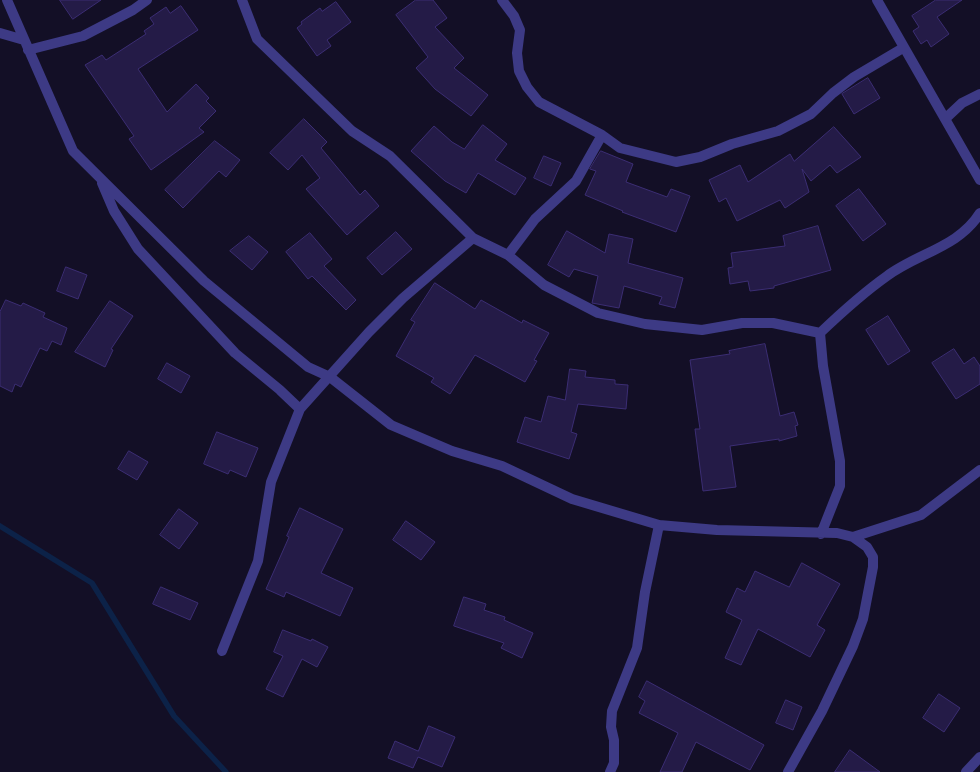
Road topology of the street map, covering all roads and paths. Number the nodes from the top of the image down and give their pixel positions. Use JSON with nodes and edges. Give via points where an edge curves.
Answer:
{"nodes":[{"id":1,"x":7,"y":0,"type":"edge"},
{"id":2,"x":148,"y":0,"type":"edge"},
{"id":3,"x":242,"y":0,"type":"edge"},
{"id":4,"x":502,"y":0,"type":"edge"},
{"id":5,"x":877,"y":0,"type":"edge"},
{"id":6,"x":0,"y":33,"type":"edge"},
{"id":7,"x":24,"y":40,"type":"junction"},
{"id":8,"x":903,"y":48,"type":"junction"},
{"id":9,"x":28,"y":50,"type":"junction"},
{"id":10,"x":980,"y":94,"type":"edge"},
{"id":11,"x":946,"y":118,"type":"junction"},
{"id":12,"x":602,"y":135,"type":"junction"},
{"id":13,"x":101,"y":179,"type":"junction"},
{"id":14,"x":980,"y":180,"type":"edge"},
{"id":15,"x":980,"y":213,"type":"edge"},
{"id":16,"x":473,"y":238,"type":"junction"},
{"id":17,"x":508,"y":255,"type":"junction"},
{"id":18,"x":820,"y":334,"type":"junction"},
{"id":19,"x":330,"y":377,"type":"junction"},
{"id":20,"x":300,"y":409,"type":"junction"},
{"id":21,"x":980,"y":470,"type":"edge"},
{"id":22,"x":659,"y":525,"type":"junction"},
{"id":23,"x":821,"y":534,"type":"junction"},
{"id":24,"x":853,"y":537,"type":"junction"},
{"id":25,"x":222,"y":651,"type":"dead end"},
{"id":26,"x":980,"y":756,"type":"edge"},
{"id":27,"x":610,"y":772,"type":"edge"},
{"id":28,"x":788,"y":772,"type":"edge"},
{"id":29,"x":966,"y":772,"type":"edge"}],
"edges":[{"from":1,"to":7,"type":"street"},
{"from":2,"to":9,"type":"street","via":[[83,36]]},
{"from":3,"to":16,"type":"street","via":[[257,39],[352,131],[390,156]]},
{"from":4,"to":12,"type":"street","via":[[514,16],[520,30],[517,53],[519,71],[527,87],[539,102]]},
{"from":5,"to":8,"type":"street"},
{"from":6,"to":7,"type":"street"},
{"from":7,"to":9,"type":"street"},
{"from":8,"to":11,"type":"street"},
{"from":8,"to":12,"type":"street","via":[[854,77],[811,114],[778,132],[732,144],[700,157],[676,162],[620,148]]},
{"from":9,"to":13,"type":"street","via":[[73,151]]},
{"from":10,"to":11,"type":"street","via":[[962,103]]},
{"from":11,"to":14,"type":"street"},
{"from":12,"to":17,"type":"street","via":[[576,181],[535,219]]},
{"from":13,"to":19,"type":"street","via":[[204,281],[308,367]]},
{"from":13,"to":20,"type":"street","via":[[114,211],[138,249],[235,353]]},
{"from":15,"to":18,"type":"street","via":[[973,224],[958,238],[888,275],[849,306]]},
{"from":16,"to":17,"type":"street"},
{"from":16,"to":19,"type":"street","via":[[403,298]]},
{"from":17,"to":18,"type":"street","via":[[544,284],[598,313],[646,324],[702,330],[742,324],[773,323]]},
{"from":18,"to":23,"type":"street","via":[[823,366],[840,461],[840,486]]},
{"from":19,"to":20,"type":"street"},
{"from":19,"to":22,"type":"street","via":[[391,425],[452,451],[502,466],[572,499]]},
{"from":20,"to":25,"type":"street","via":[[271,482],[258,560]]},
{"from":21,"to":24,"type":"street","via":[[921,515]]},
{"from":22,"to":23,"type":"street"},
{"from":22,"to":27,"type":"street","via":[[637,648],[612,711],[614,763]]},
{"from":23,"to":24,"type":"street","via":[[837,533]]},
{"from":24,"to":28,"type":"street","via":[[867,547],[874,557],[863,619],[822,711]]},
{"from":26,"to":29,"type":"street"}]}
